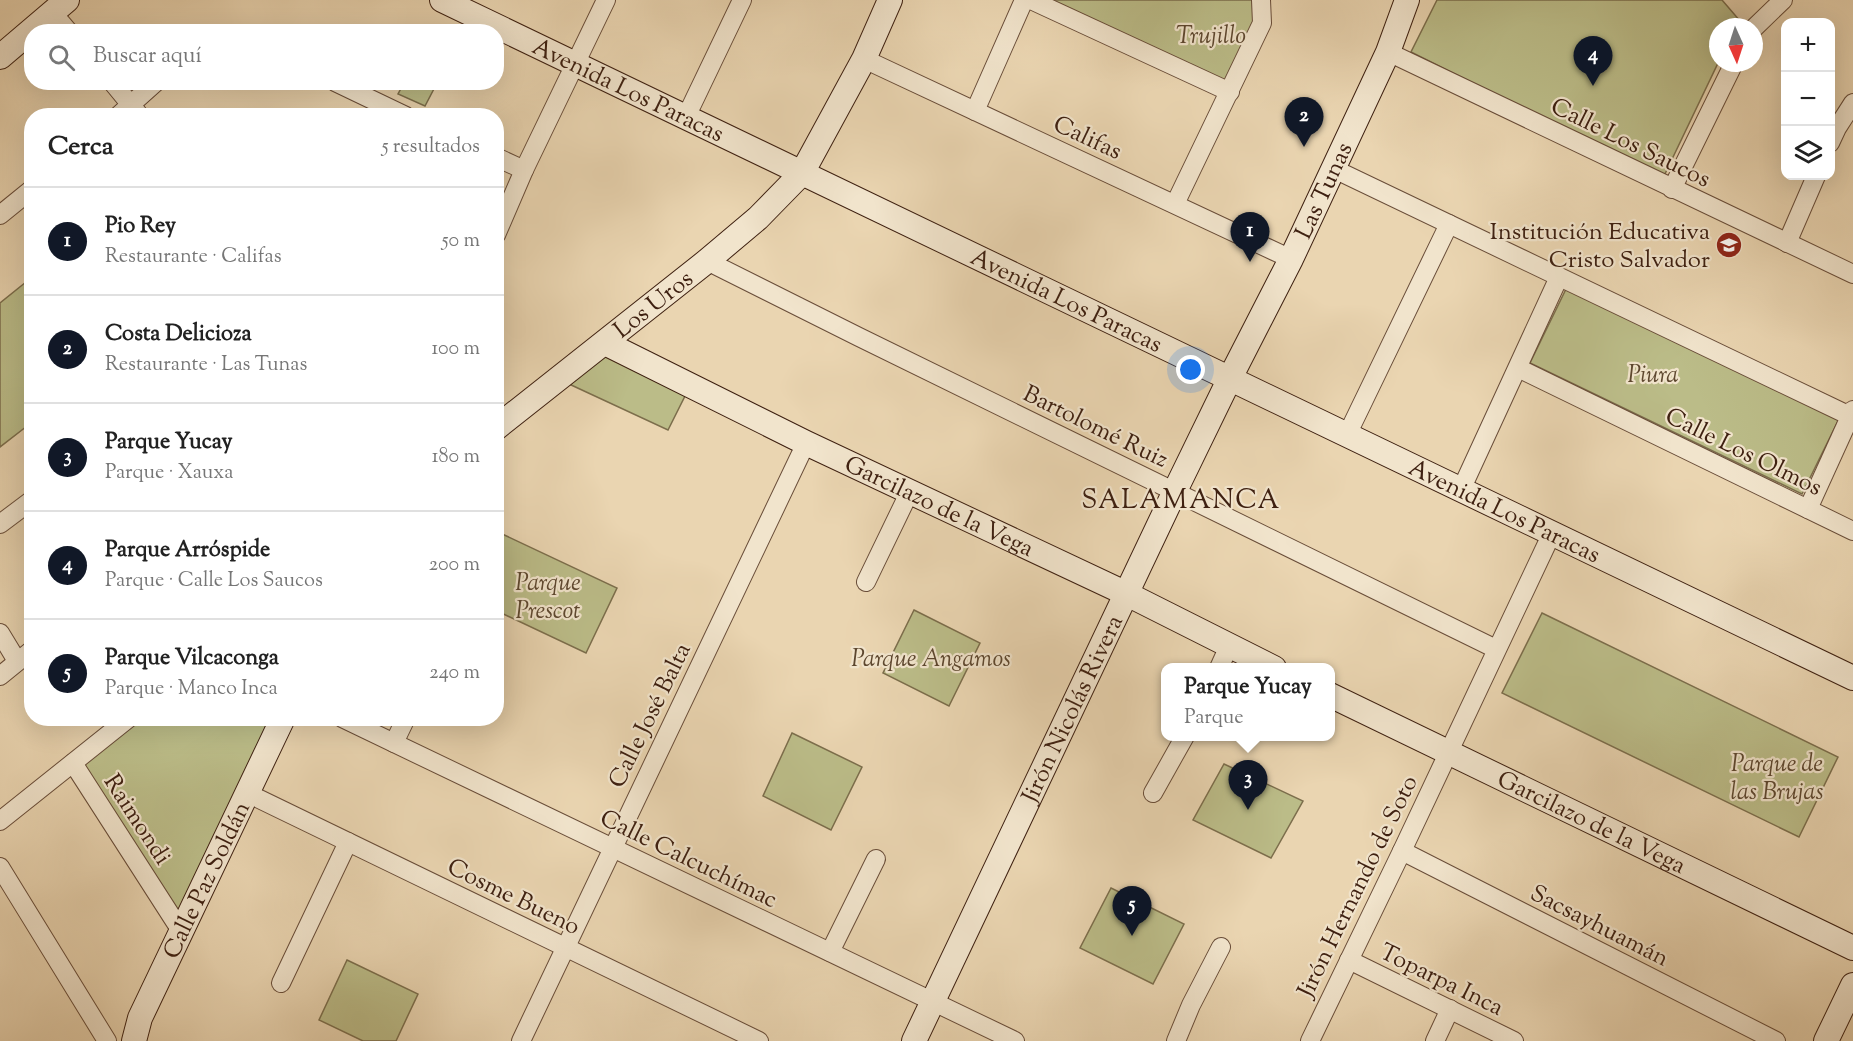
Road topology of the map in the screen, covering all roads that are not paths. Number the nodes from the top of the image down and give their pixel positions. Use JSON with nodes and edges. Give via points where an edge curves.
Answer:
{"nodes":[{"id":1,"x":442,"y":0,"type":"edge"},
{"id":2,"x":606,"y":0,"type":"edge"},
{"id":3,"x":742,"y":0,"type":"edge"},
{"id":4,"x":890,"y":0,"type":"edge"},
{"id":5,"x":1024,"y":0,"type":"edge"},
{"id":6,"x":1032,"y":0,"type":"edge"},
{"id":7,"x":1261,"y":0,"type":"edge"},
{"id":8,"x":1407,"y":0,"type":"edge"},
{"id":9,"x":1783,"y":0,"type":"edge"},
{"id":10,"x":60,"y":6,"type":"edge"},
{"id":11,"x":1763,"y":19,"type":"edge"},
{"id":12,"x":39,"y":24,"type":"edge"},
{"id":13,"x":66,"y":24,"type":"edge"},
{"id":14,"x":492,"y":24,"type":"edge"},
{"id":15,"x":504,"y":30,"type":"edge"},
{"id":16,"x":24,"y":37,"type":"edge"},
{"id":17,"x":1388,"y":52,"type":"junction"},
{"id":18,"x":0,"y":57,"type":"edge"},
{"id":19,"x":864,"y":59,"type":"junction"},
{"id":20,"x":575,"y":64,"type":"junction"},
{"id":21,"x":1730,"y":72,"type":"edge"},
{"id":22,"x":117,"y":90,"type":"edge"},
{"id":23,"x":149,"y":90,"type":"edge"},
{"id":24,"x":352,"y":90,"type":"edge"},
{"id":25,"x":1230,"y":92,"type":"junction"},
{"id":26,"x":1853,"y":103,"type":"edge"},
{"id":27,"x":127,"y":108,"type":"edge"},
{"id":28,"x":133,"y":108,"type":"edge"},
{"id":29,"x":389,"y":108,"type":"edge"},
{"id":30,"x":975,"y":111,"type":"junction"},
{"id":31,"x":686,"y":117,"type":"junction"},
{"id":32,"x":1840,"y":135,"type":"edge"},
{"id":33,"x":504,"y":161,"type":"edge"},
{"id":34,"x":1334,"y":169,"type":"junction"},
{"id":35,"x":524,"y":170,"type":"junction"},
{"id":36,"x":802,"y":173,"type":"junction"},
{"id":37,"x":1814,"y":180,"type":"edge"},
{"id":38,"x":1672,"y":189,"type":"junction"},
{"id":39,"x":24,"y":196,"type":"edge"},
{"id":40,"x":1175,"y":204,"type":"junction"},
{"id":41,"x":0,"y":215,"type":"edge"},
{"id":42,"x":504,"y":216,"type":"edge"},
{"id":43,"x":1449,"y":224,"type":"junction"},
{"id":44,"x":1787,"y":243,"type":"junction"},
{"id":45,"x":1291,"y":259,"type":"junction"},
{"id":46,"x":707,"y":261,"type":"junction"},
{"id":47,"x":1853,"y":274,"type":"edge"},
{"id":48,"x":1559,"y":277,"type":"junction"},
{"id":49,"x":605,"y":343,"type":"junction"},
{"id":50,"x":1518,"y":368,"type":"junction"},
{"id":51,"x":1230,"y":378,"type":"junction"},
{"id":52,"x":1852,"y":413,"type":"edge"},
{"id":53,"x":504,"y":422,"type":"edge"},
{"id":54,"x":1347,"y":435,"type":"junction"},
{"id":55,"x":806,"y":443,"type":"junction"},
{"id":56,"x":1461,"y":490,"type":"junction"},
{"id":57,"x":1175,"y":491,"type":"junction"},
{"id":58,"x":909,"y":493,"type":"junction"},
{"id":59,"x":24,"y":506,"type":"edge"},
{"id":60,"x":1808,"y":509,"type":"junction"},
{"id":61,"x":0,"y":524,"type":"edge"},
{"id":62,"x":1853,"y":531,"type":"edge"},
{"id":63,"x":1552,"y":533,"type":"junction"},
{"id":64,"x":866,"y":582,"type":"dead end"},
{"id":65,"x":1127,"y":594,"type":"junction"},
{"id":66,"x":0,"y":633,"type":"edge"},
{"id":67,"x":1229,"y":646,"type":"junction"},
{"id":68,"x":1496,"y":649,"type":"junction"},
{"id":69,"x":24,"y":656,"type":"edge"},
{"id":70,"x":17,"y":662,"type":"junction"},
{"id":71,"x":1221,"y":663,"type":"edge"},
{"id":72,"x":1264,"y":663,"type":"edge"},
{"id":73,"x":0,"y":676,"type":"edge"},
{"id":74,"x":1853,"y":678,"type":"edge"},
{"id":75,"x":1335,"y":697,"type":"edge"},
{"id":76,"x":119,"y":726,"type":"edge"},
{"id":77,"x":279,"y":726,"type":"edge"},
{"id":78,"x":359,"y":726,"type":"edge"},
{"id":79,"x":402,"y":726,"type":"edge"},
{"id":80,"x":1182,"y":741,"type":"edge"},
{"id":81,"x":394,"y":743,"type":"junction"},
{"id":82,"x":1448,"y":751,"type":"junction"},
{"id":83,"x":73,"y":763,"type":"junction"},
{"id":84,"x":247,"y":793,"type":"junction"},
{"id":85,"x":1153,"y":793,"type":"dead end"},
{"id":86,"x":0,"y":821,"type":"edge"},
{"id":87,"x":348,"y":842,"type":"junction"},
{"id":88,"x":612,"y":848,"type":"junction"},
{"id":89,"x":1402,"y":851,"type":"junction"},
{"id":90,"x":876,"y":859,"type":"dead end"},
{"id":91,"x":0,"y":867,"type":"edge"},
{"id":92,"x":181,"y":931,"type":"junction"},
{"id":93,"x":565,"y":947,"type":"junction"},
{"id":94,"x":1221,"y":947,"type":"dead end"},
{"id":95,"x":1853,"y":948,"type":"edge"},
{"id":96,"x":830,"y":952,"type":"junction"},
{"id":97,"x":1349,"y":960,"type":"junction"},
{"id":98,"x":281,"y":983,"type":"dead end"},
{"id":99,"x":1853,"y":985,"type":"edge"},
{"id":100,"x":933,"y":1002,"type":"junction"},
{"id":101,"x":1450,"y":1010,"type":"junction"},
{"id":102,"x":107,"y":1041,"type":"edge"},
{"id":103,"x":134,"y":1041,"type":"edge"},
{"id":104,"x":521,"y":1041,"type":"edge"},
{"id":105,"x":759,"y":1041,"type":"edge"},
{"id":106,"x":914,"y":1041,"type":"edge"},
{"id":107,"x":1015,"y":1041,"type":"edge"},
{"id":108,"x":1176,"y":1041,"type":"edge"},
{"id":109,"x":1310,"y":1041,"type":"edge"},
{"id":110,"x":1435,"y":1041,"type":"edge"},
{"id":111,"x":1514,"y":1041,"type":"edge"},
{"id":112,"x":1776,"y":1041,"type":"edge"},
{"id":113,"x":1826,"y":1041,"type":"edge"}],
"edges":[{"from":1,"to":14,"type":"street","name":"Avenida Los Paracas"},
{"from":2,"to":20,"type":"street"},
{"from":3,"to":31,"type":"street"},
{"from":4,"to":19,"type":"street","name":"Los Uros"},
{"from":5,"to":30,"type":"street"},
{"from":6,"to":25,"type":"street"},
{"from":7,"to":25,"type":"street","via":[[1262,22]]},
{"from":8,"to":17,"type":"street","name":"Las Tunas"},
{"from":9,"to":11,"type":"street"},
{"from":10,"to":12,"type":"street"},
{"from":10,"to":13,"type":"street"},
{"from":15,"to":20,"type":"street","name":"Avenida Los Paracas"},
{"from":16,"to":18,"type":"street"},
{"from":17,"to":34,"type":"street","name":"Las Tunas"},
{"from":17,"to":38,"type":"street","name":"Calle Los Saucos"},
{"from":19,"to":30,"type":"street","name":"Califas"},
{"from":19,"to":36,"type":"street","name":"Los Uros"},
{"from":20,"to":31,"type":"street","name":"Avenida Los Paracas"},
{"from":20,"to":35,"type":"street"},
{"from":21,"to":38,"type":"street"},
{"from":22,"to":27,"type":"street"},
{"from":23,"to":28,"type":"street"},
{"from":24,"to":29,"type":"street"},
{"from":25,"to":40,"type":"street"},
{"from":26,"to":32,"type":"street"},
{"from":30,"to":40,"type":"street","name":"Califas"},
{"from":31,"to":36,"type":"street","name":"Avenida Los Paracas"},
{"from":33,"to":35,"type":"street"},
{"from":34,"to":43,"type":"street"},
{"from":34,"to":45,"type":"street","name":"Las Tunas"},
{"from":35,"to":42,"type":"street"},
{"from":36,"to":46,"type":"street","name":"Los Uros","via":[[758,218]]},
{"from":36,"to":51,"type":"street","name":"Avenida Los Paracas"},
{"from":37,"to":44,"type":"street"},
{"from":38,"to":44,"type":"street","name":"Calle Los Saucos"},
{"from":39,"to":41,"type":"street"},
{"from":40,"to":45,"type":"street","name":"Califas"},
{"from":43,"to":48,"type":"street"},
{"from":43,"to":54,"type":"street"},
{"from":44,"to":47,"type":"street","name":"Calle Los Saucos"},
{"from":45,"to":51,"type":"street","name":"Las Tunas"},
{"from":46,"to":49,"type":"street","name":"Los Uros"},
{"from":46,"to":57,"type":"street","name":"Bartolomé Ruiz"},
{"from":48,"to":50,"type":"street"},
{"from":48,"to":52,"type":"street"},
{"from":49,"to":53,"type":"street","name":"Los Uros"},
{"from":49,"to":55,"type":"street","name":"Garcilazo de la Vega"},
{"from":50,"to":56,"type":"street"},
{"from":50,"to":60,"type":"street","name":"Calle Los Olmos"},
{"from":51,"to":54,"type":"street","name":"Avenida Los Paracas"},
{"from":51,"to":57,"type":"street","name":"Jirón Nicolás Rivera"},
{"from":52,"to":60,"type":"street"},
{"from":54,"to":56,"type":"street","name":"Avenida Los Paracas"},
{"from":55,"to":58,"type":"street","name":"Garcilazo de la Vega"},
{"from":55,"to":88,"type":"street","name":"Calle José Balta"},
{"from":56,"to":63,"type":"street","name":"Avenida Los Paracas"},
{"from":57,"to":65,"type":"street","name":"Jirón Nicolás Rivera"},
{"from":57,"to":68,"type":"street","name":"Bartolomé Ruiz"},
{"from":58,"to":64,"type":"street"},
{"from":58,"to":65,"type":"street","name":"Garcilazo de la Vega"},
{"from":59,"to":61,"type":"street"},
{"from":60,"to":62,"type":"street","name":"Calle Los Olmos"},
{"from":63,"to":68,"type":"street","name":"Jirón Hernando de Soto"},
{"from":63,"to":74,"type":"street","name":"Avenida Los Paracas"},
{"from":65,"to":67,"type":"street","name":"Garcilazo de la Vega"},
{"from":65,"to":100,"type":"street","name":"Jirón Nicolás Rivera"},
{"from":66,"to":70,"type":"street"},
{"from":67,"to":71,"type":"street"},
{"from":67,"to":72,"type":"street","name":"Garcilazo de la Vega"},
{"from":68,"to":82,"type":"street","name":"Jirón Hernando de Soto"},
{"from":69,"to":70,"type":"street"},
{"from":70,"to":73,"type":"street"},
{"from":75,"to":82,"type":"street","name":"Garcilazo de la Vega"},
{"from":76,"to":83,"type":"street"},
{"from":77,"to":84,"type":"street","name":"Calle Paz Soldán"},
{"from":78,"to":81,"type":"street","name":"Calle Calcuchímac"},
{"from":79,"to":81,"type":"street"},
{"from":80,"to":85,"type":"street"},
{"from":81,"to":88,"type":"street","name":"Calle Calcuchímac"},
{"from":82,"to":89,"type":"street","name":"Jirón Hernando de Soto"},
{"from":82,"to":95,"type":"street","name":"Garcilazo de la Vega"},
{"from":83,"to":86,"type":"street"},
{"from":83,"to":92,"type":"street","name":"Raimondi"},
{"from":84,"to":87,"type":"street","name":"Cosme Bueno"},
{"from":84,"to":92,"type":"street","name":"Calle Paz Soldán"},
{"from":87,"to":93,"type":"street","name":"Cosme Bueno"},
{"from":87,"to":98,"type":"street"},
{"from":88,"to":93,"type":"street","name":"Calle José Balta"},
{"from":88,"to":96,"type":"street","name":"Calle Calcuchímac"},
{"from":89,"to":97,"type":"street","name":"Jirón Hernando de Soto"},
{"from":89,"to":112,"type":"street","name":"Sacsayhuamán"},
{"from":90,"to":96,"type":"street"},
{"from":91,"to":102,"type":"street"},
{"from":92,"to":103,"type":"street","name":"Calle Paz Soldán","via":[[140,1018]]},
{"from":93,"to":104,"type":"street","name":"Calle José Balta"},
{"from":93,"to":105,"type":"street","name":"Cosme Bueno"},
{"from":94,"to":108,"type":"street"},
{"from":96,"to":100,"type":"street","name":"Calle Calcuchímac"},
{"from":97,"to":101,"type":"street","name":"Toparpa Inca"},
{"from":97,"to":109,"type":"street","name":"Jirón Hernando de Soto"},
{"from":99,"to":113,"type":"street"},
{"from":100,"to":106,"type":"street","name":"Jirón Nicolás Rivera"},
{"from":100,"to":107,"type":"street","name":"Calle Calcuchímac"},
{"from":101,"to":110,"type":"street"},
{"from":101,"to":111,"type":"street","name":"Toparpa Inca"}]}
